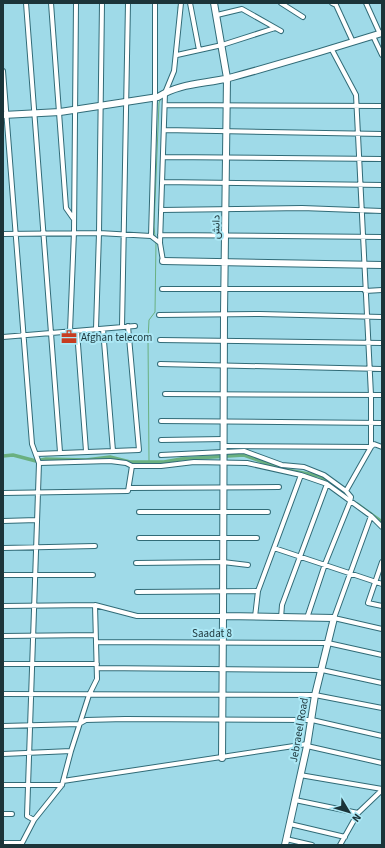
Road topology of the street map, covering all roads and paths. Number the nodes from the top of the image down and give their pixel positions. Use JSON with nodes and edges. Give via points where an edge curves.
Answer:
{"nodes":[{"id":1,"x":26,"y":3,"type":"edge"},
{"id":2,"x":51,"y":3,"type":"edge"},
{"id":3,"x":76,"y":3,"type":"edge"},
{"id":4,"x":102,"y":3,"type":"edge"},
{"id":5,"x":128,"y":3,"type":"edge"},
{"id":6,"x":155,"y":3,"type":"edge"},
{"id":7,"x":180,"y":3,"type":"edge"},
{"id":8,"x":190,"y":3,"type":"edge"},
{"id":9,"x":214,"y":3,"type":"edge"},
{"id":10,"x":281,"y":3,"type":"edge"},
{"id":11,"x":332,"y":3,"type":"edge"},
{"id":12,"x":366,"y":3,"type":"edge"},
{"id":13,"x":217,"y":15,"type":"junction"},
{"id":14,"x":303,"y":17,"type":"dead end"},
{"id":15,"x":275,"y":28,"type":"junction"},
{"id":16,"x":281,"y":31,"type":"dead end"},
{"id":17,"x":378,"y":34,"type":"edge"},
{"id":18,"x":353,"y":42,"type":"junction"},
{"id":19,"x":222,"y":45,"type":"junction"},
{"id":20,"x":331,"y":48,"type":"junction"},
{"id":21,"x":199,"y":50,"type":"junction"},
{"id":22,"x":177,"y":55,"type":"junction"},
{"id":23,"x":382,"y":55,"type":"edge"},
{"id":24,"x":3,"y":71,"type":"edge"},
{"id":25,"x":227,"y":78,"type":"junction"},
{"id":26,"x":165,"y":93,"type":"junction"},
{"id":27,"x":156,"y":98,"type":"junction"},
{"id":28,"x":128,"y":103,"type":"junction"},
{"id":29,"x":226,"y":104,"type":"junction"},
{"id":30,"x":165,"y":105,"type":"junction"},
{"id":31,"x":382,"y":106,"type":"edge"},
{"id":32,"x":101,"y":107,"type":"junction"},
{"id":33,"x":356,"y":107,"type":"junction"},
{"id":34,"x":75,"y":110,"type":"junction"},
{"id":35,"x":60,"y":112,"type":"junction"},
{"id":36,"x":35,"y":113,"type":"junction"},
{"id":37,"x":5,"y":115,"type":"edge"},
{"id":38,"x":164,"y":130,"type":"junction"},
{"id":39,"x":227,"y":131,"type":"junction"},
{"id":40,"x":358,"y":134,"type":"junction"},
{"id":41,"x":382,"y":134,"type":"edge"},
{"id":42,"x":163,"y":157,"type":"junction"},
{"id":43,"x":225,"y":157,"type":"junction"},
{"id":44,"x":359,"y":159,"type":"junction"},
{"id":45,"x":382,"y":160,"type":"edge"},
{"id":46,"x":162,"y":182,"type":"junction"},
{"id":47,"x":226,"y":183,"type":"junction"},
{"id":48,"x":360,"y":185,"type":"junction"},
{"id":49,"x":382,"y":185,"type":"edge"},
{"id":50,"x":161,"y":210,"type":"junction"},
{"id":51,"x":226,"y":210,"type":"junction"},
{"id":52,"x":361,"y":211,"type":"junction"},
{"id":53,"x":382,"y":211,"type":"edge"},
{"id":54,"x":73,"y":218,"type":"junction"},
{"id":55,"x":74,"y":232,"type":"junction"},
{"id":56,"x":43,"y":233,"type":"junction"},
{"id":57,"x":99,"y":233,"type":"junction"},
{"id":58,"x":3,"y":234,"type":"edge"},
{"id":59,"x":17,"y":234,"type":"junction"},
{"id":60,"x":125,"y":234,"type":"junction"},
{"id":61,"x":160,"y":235,"type":"junction"},
{"id":62,"x":151,"y":236,"type":"junction"},
{"id":63,"x":226,"y":236,"type":"junction"},
{"id":64,"x":362,"y":237,"type":"junction"},
{"id":65,"x":382,"y":238,"type":"edge"},
{"id":66,"x":160,"y":243,"type":"junction"},
{"id":67,"x":163,"y":261,"type":"joint"},
{"id":68,"x":225,"y":262,"type":"junction"},
{"id":69,"x":363,"y":265,"type":"junction"},
{"id":70,"x":382,"y":265,"type":"edge"},
{"id":71,"x":225,"y":288,"type":"junction"},
{"id":72,"x":162,"y":289,"type":"dead end"},
{"id":73,"x":364,"y":290,"type":"junction"},
{"id":74,"x":382,"y":290,"type":"edge"},
{"id":75,"x":224,"y":314,"type":"junction"},
{"id":76,"x":159,"y":315,"type":"dead end"},
{"id":77,"x":366,"y":316,"type":"junction"},
{"id":78,"x":382,"y":316,"type":"edge"},
{"id":79,"x":128,"y":326,"type":"junction"},
{"id":80,"x":135,"y":326,"type":"dead end"},
{"id":81,"x":122,"y":327,"type":"junction"},
{"id":82,"x":102,"y":328,"type":"junction"},
{"id":83,"x":96,"y":329,"type":"junction"},
{"id":84,"x":70,"y":331,"type":"junction"},
{"id":85,"x":77,"y":331,"type":"junction"},
{"id":86,"x":51,"y":333,"type":"junction"},
{"id":87,"x":24,"y":335,"type":"junction"},
{"id":88,"x":3,"y":337,"type":"edge"},
{"id":89,"x":160,"y":340,"type":"dead end"},
{"id":90,"x":224,"y":341,"type":"junction"},
{"id":91,"x":367,"y":343,"type":"junction"},
{"id":92,"x":382,"y":343,"type":"edge"},
{"id":93,"x":160,"y":364,"type":"dead end"},
{"id":94,"x":225,"y":367,"type":"junction"},
{"id":95,"x":369,"y":369,"type":"junction"},
{"id":96,"x":382,"y":369,"type":"edge"},
{"id":97,"x":165,"y":394,"type":"dead end"},
{"id":98,"x":225,"y":394,"type":"junction"},
{"id":99,"x":371,"y":395,"type":"junction"},
{"id":100,"x":382,"y":395,"type":"edge"},
{"id":101,"x":224,"y":420,"type":"junction"},
{"id":102,"x":162,"y":421,"type":"dead end"},
{"id":103,"x":371,"y":423,"type":"junction"},
{"id":104,"x":382,"y":423,"type":"edge"},
{"id":105,"x":161,"y":440,"type":"dead end"},
{"id":106,"x":224,"y":442,"type":"junction"},
{"id":107,"x":371,"y":447,"type":"junction"},
{"id":108,"x":382,"y":447,"type":"edge"},
{"id":109,"x":86,"y":451,"type":"junction"},
{"id":110,"x":113,"y":451,"type":"junction"},
{"id":111,"x":60,"y":452,"type":"junction"},
{"id":112,"x":224,"y":453,"type":"junction"},
{"id":113,"x":36,"y":454,"type":"junction"},
{"id":114,"x":161,"y":455,"type":"dead end"},
{"id":115,"x":224,"y":461,"type":"junction"},
{"id":116,"x":39,"y":463,"type":"junction"},
{"id":117,"x":132,"y":466,"type":"junction"},
{"id":118,"x":301,"y":475,"type":"junction"},
{"id":119,"x":327,"y":484,"type":"junction"},
{"id":120,"x":224,"y":487,"type":"junction"},
{"id":121,"x":279,"y":487,"type":"dead end"},
{"id":122,"x":130,"y":488,"type":"junction"},
{"id":123,"x":346,"y":491,"type":"junction"},
{"id":124,"x":3,"y":493,"type":"edge"},
{"id":125,"x":38,"y":493,"type":"junction"},
{"id":126,"x":350,"y":502,"type":"junction"},
{"id":127,"x":223,"y":511,"type":"junction"},
{"id":128,"x":139,"y":512,"type":"dead end"},
{"id":129,"x":268,"y":512,"type":"dead end"},
{"id":130,"x":371,"y":516,"type":"junction"},
{"id":131,"x":38,"y":520,"type":"junction"},
{"id":132,"x":3,"y":521,"type":"edge"},
{"id":133,"x":382,"y":527,"type":"edge"},
{"id":134,"x":222,"y":536,"type":"junction"},
{"id":135,"x":139,"y":538,"type":"dead end"},
{"id":136,"x":257,"y":538,"type":"dead end"},
{"id":137,"x":96,"y":546,"type":"dead end"},
{"id":138,"x":3,"y":548,"type":"edge"},
{"id":139,"x":36,"y":548,"type":"junction"},
{"id":140,"x":274,"y":548,"type":"junction"},
{"id":141,"x":300,"y":557,"type":"junction"},
{"id":142,"x":223,"y":562,"type":"junction"},
{"id":143,"x":382,"y":562,"type":"edge"},
{"id":144,"x":136,"y":563,"type":"dead end"},
{"id":145,"x":325,"y":564,"type":"junction"},
{"id":146,"x":248,"y":565,"type":"dead end"},
{"id":147,"x":351,"y":574,"type":"junction"},
{"id":148,"x":36,"y":575,"type":"junction"},
{"id":149,"x":93,"y":575,"type":"dead end"},
{"id":150,"x":3,"y":576,"type":"edge"},
{"id":151,"x":375,"y":582,"type":"junction"},
{"id":152,"x":382,"y":584,"type":"edge"},
{"id":153,"x":224,"y":590,"type":"junction"},
{"id":154,"x":258,"y":591,"type":"junction"},
{"id":155,"x":137,"y":592,"type":"dead end"},
{"id":156,"x":34,"y":605,"type":"junction"},
{"id":157,"x":95,"y":605,"type":"junction"},
{"id":158,"x":3,"y":606,"type":"edge"},
{"id":159,"x":382,"y":606,"type":"edge"},
{"id":160,"x":223,"y":616,"type":"junction"},
{"id":161,"x":255,"y":617,"type":"junction"},
{"id":162,"x":281,"y":618,"type":"junction"},
{"id":163,"x":307,"y":618,"type":"junction"},
{"id":164,"x":334,"y":618,"type":"junction"},
{"id":165,"x":382,"y":629,"type":"edge"},
{"id":166,"x":95,"y":635,"type":"junction"},
{"id":167,"x":3,"y":636,"type":"edge"},
{"id":168,"x":34,"y":636,"type":"junction"},
{"id":169,"x":97,"y":642,"type":"junction"},
{"id":170,"x":223,"y":642,"type":"junction"},
{"id":171,"x":328,"y":643,"type":"junction"},
{"id":172,"x":382,"y":655,"type":"edge"},
{"id":173,"x":3,"y":664,"type":"edge"},
{"id":174,"x":33,"y":664,"type":"junction"},
{"id":175,"x":97,"y":666,"type":"junction"},
{"id":176,"x":223,"y":669,"type":"junction"},
{"id":177,"x":322,"y":670,"type":"junction"},
{"id":178,"x":382,"y":683,"type":"edge"},
{"id":179,"x":3,"y":694,"type":"edge"},
{"id":180,"x":30,"y":694,"type":"junction"},
{"id":181,"x":89,"y":695,"type":"junction"},
{"id":182,"x":223,"y":695,"type":"junction"},
{"id":183,"x":315,"y":695,"type":"junction"},
{"id":184,"x":382,"y":708,"type":"edge"},
{"id":185,"x":223,"y":720,"type":"junction"},
{"id":186,"x":312,"y":720,"type":"junction"},
{"id":187,"x":79,"y":724,"type":"junction"},
{"id":188,"x":31,"y":725,"type":"junction"},
{"id":189,"x":3,"y":726,"type":"edge"},
{"id":190,"x":382,"y":736,"type":"edge"},
{"id":191,"x":307,"y":745,"type":"junction"},
{"id":192,"x":71,"y":751,"type":"junction"},
{"id":193,"x":3,"y":754,"type":"edge"},
{"id":194,"x":30,"y":754,"type":"junction"},
{"id":195,"x":222,"y":758,"type":"junction"},
{"id":196,"x":382,"y":763,"type":"edge"},
{"id":197,"x":300,"y":775,"type":"junction"},
{"id":198,"x":62,"y":783,"type":"junction"},
{"id":199,"x":3,"y":785,"type":"edge"},
{"id":200,"x":29,"y":785,"type":"junction"},
{"id":201,"x":382,"y":790,"type":"edge"},
{"id":202,"x":295,"y":800,"type":"junction"},
{"id":203,"x":358,"y":813,"type":"junction"},
{"id":204,"x":3,"y":814,"type":"edge"},
{"id":205,"x":12,"y":814,"type":"dead end"},
{"id":206,"x":34,"y":820,"type":"junction"},
{"id":207,"x":290,"y":824,"type":"junction"},
{"id":208,"x":345,"y":837,"type":"junction"},
{"id":209,"x":285,"y":842,"type":"edge"},
{"id":210,"x":3,"y":843,"type":"edge"},
{"id":211,"x":22,"y":844,"type":"edge"},
{"id":212,"x":312,"y":845,"type":"edge"},
{"id":213,"x":340,"y":845,"type":"edge"}],
"edges":[{"from":1,"to":36,"type":"street"},
{"from":2,"to":35,"type":"street"},
{"from":3,"to":34,"type":"street"},
{"from":4,"to":32,"type":"street"},
{"from":5,"to":28,"type":"street"},
{"from":6,"to":27,"type":"street"},
{"from":7,"to":22,"type":"street"},
{"from":8,"to":21,"type":"street"},
{"from":9,"to":13,"type":"main road","name":"دانش"},
{"from":10,"to":14,"type":"street"},
{"from":11,"to":18,"type":"street","via":[[336,5]]},
{"from":12,"to":17,"type":"street"},
{"from":13,"to":15,"type":"street","via":[[242,9]]},
{"from":13,"to":19,"type":"main road","name":"دانش"},
{"from":15,"to":16,"type":"street"},
{"from":15,"to":19,"type":"street"},
{"from":17,"to":18,"type":"main road"},
{"from":17,"to":23,"type":"street"},
{"from":18,"to":20,"type":"main road"},
{"from":19,"to":21,"type":"street"},
{"from":19,"to":25,"type":"main road","name":"دانش"},
{"from":20,"to":25,"type":"main road"},
{"from":20,"to":33,"type":"street","via":[[356,95]]},
{"from":21,"to":22,"type":"street"},
{"from":22,"to":26,"type":"street","via":[[174,72]]},
{"from":24,"to":37,"type":"street"},
{"from":25,"to":26,"type":"main road","via":[[190,84]]},
{"from":25,"to":29,"type":"main road","name":"دانش"},
{"from":26,"to":27,"type":"main road"},
{"from":26,"to":30,"type":"street"},
{"from":27,"to":28,"type":"main road"},
{"from":27,"to":62,"type":"street"},
{"from":28,"to":32,"type":"main road"},
{"from":28,"to":60,"type":"street"},
{"from":29,"to":30,"type":"street"},
{"from":29,"to":33,"type":"street"},
{"from":29,"to":39,"type":"main road","name":"دانش"},
{"from":30,"to":38,"type":"street"},
{"from":31,"to":33,"type":"street"},
{"from":32,"to":34,"type":"main road"},
{"from":32,"to":57,"type":"street"},
{"from":33,"to":40,"type":"street"},
{"from":34,"to":35,"type":"main road"},
{"from":34,"to":54,"type":"street"},
{"from":35,"to":36,"type":"main road"},
{"from":35,"to":54,"type":"street","via":[[66,208]]},
{"from":36,"to":37,"type":"main road"},
{"from":36,"to":56,"type":"street"},
{"from":37,"to":59,"type":"street"},
{"from":38,"to":39,"type":"street"},
{"from":38,"to":42,"type":"street"},
{"from":39,"to":40,"type":"street"},
{"from":39,"to":43,"type":"main road","name":"دانش"},
{"from":40,"to":41,"type":"street"},
{"from":40,"to":44,"type":"street"},
{"from":42,"to":43,"type":"street"},
{"from":42,"to":46,"type":"street"},
{"from":43,"to":44,"type":"street"},
{"from":43,"to":47,"type":"main road","name":"دانش"},
{"from":44,"to":45,"type":"street"},
{"from":44,"to":48,"type":"street"},
{"from":46,"to":47,"type":"street"},
{"from":46,"to":50,"type":"street"},
{"from":47,"to":48,"type":"street"},
{"from":47,"to":51,"type":"main road","name":"دانش"},
{"from":48,"to":49,"type":"street"},
{"from":48,"to":52,"type":"street"},
{"from":50,"to":51,"type":"street"},
{"from":50,"to":61,"type":"street"},
{"from":51,"to":52,"type":"street","via":[[302,208]]},
{"from":51,"to":63,"type":"main road","name":"دانش"},
{"from":52,"to":53,"type":"street"},
{"from":52,"to":64,"type":"street"},
{"from":54,"to":55,"type":"street"},
{"from":55,"to":56,"type":"street"},
{"from":55,"to":57,"type":"street"},
{"from":55,"to":84,"type":"street"},
{"from":56,"to":59,"type":"street"},
{"from":56,"to":86,"type":"street"},
{"from":57,"to":60,"type":"street"},
{"from":57,"to":83,"type":"street"},
{"from":58,"to":59,"type":"street"},
{"from":59,"to":87,"type":"street"},
{"from":60,"to":62,"type":"street"},
{"from":60,"to":81,"type":"street"},
{"from":61,"to":63,"type":"street"},
{"from":61,"to":66,"type":"street"},
{"from":62,"to":66,"type":"street"},
{"from":63,"to":64,"type":"street"},
{"from":63,"to":68,"type":"main road","name":"دانش"},
{"from":64,"to":65,"type":"street"},
{"from":64,"to":69,"type":"street"},
{"from":66,"to":67,"type":"street"},
{"from":67,"to":68,"type":"main road"},
{"from":68,"to":69,"type":"main road"},
{"from":68,"to":71,"type":"main road","name":"دانش"},
{"from":69,"to":70,"type":"main road"},
{"from":69,"to":73,"type":"street"},
{"from":71,"to":72,"type":"street"},
{"from":71,"to":73,"type":"street"},
{"from":71,"to":75,"type":"main road","name":"دانش"},
{"from":73,"to":74,"type":"street"},
{"from":73,"to":77,"type":"street"},
{"from":75,"to":76,"type":"street"},
{"from":75,"to":77,"type":"street"},
{"from":75,"to":90,"type":"main road","name":"دانش"},
{"from":77,"to":78,"type":"street"},
{"from":77,"to":91,"type":"street"},
{"from":79,"to":80,"type":"street"},
{"from":79,"to":81,"type":"street"},
{"from":79,"to":110,"type":"street","via":[[139,449]]},
{"from":81,"to":82,"type":"street"},
{"from":82,"to":83,"type":"street"},
{"from":82,"to":110,"type":"street"},
{"from":83,"to":85,"type":"street"},
{"from":84,"to":85,"type":"street"},
{"from":84,"to":86,"type":"street"},
{"from":85,"to":109,"type":"street"},
{"from":86,"to":87,"type":"street"},
{"from":86,"to":111,"type":"street"},
{"from":87,"to":88,"type":"street"},
{"from":87,"to":113,"type":"street","via":[[32,444]]},
{"from":89,"to":90,"type":"street"},
{"from":90,"to":91,"type":"street"},
{"from":90,"to":94,"type":"main road","name":"دانش"},
{"from":91,"to":92,"type":"street"},
{"from":91,"to":95,"type":"street"},
{"from":93,"to":94,"type":"street"},
{"from":94,"to":95,"type":"street"},
{"from":94,"to":98,"type":"main road","name":"دانش"},
{"from":95,"to":96,"type":"street"},
{"from":95,"to":99,"type":"street"},
{"from":97,"to":98,"type":"street"},
{"from":98,"to":99,"type":"street"},
{"from":98,"to":101,"type":"main road","name":"دانش"},
{"from":99,"to":100,"type":"street"},
{"from":99,"to":103,"type":"street"},
{"from":101,"to":102,"type":"street"},
{"from":101,"to":103,"type":"street"},
{"from":101,"to":106,"type":"main road","name":"دانش"},
{"from":103,"to":104,"type":"street"},
{"from":103,"to":107,"type":"street"},
{"from":105,"to":106,"type":"street"},
{"from":106,"to":107,"type":"street"},
{"from":106,"to":112,"type":"main road","name":"دانش"},
{"from":107,"to":108,"type":"street","via":[[374,444]]},
{"from":107,"to":123,"type":"street"},
{"from":109,"to":110,"type":"street"},
{"from":109,"to":111,"type":"street"},
{"from":111,"to":113,"type":"street"},
{"from":112,"to":114,"type":"street"},
{"from":112,"to":115,"type":"main road","name":"دانش"},
{"from":112,"to":123,"type":"street","via":[[244,451],[282,465],[304,468],[324,475]]},
{"from":113,"to":116,"type":"street"},
{"from":115,"to":117,"type":"street"},
{"from":115,"to":118,"type":"street","via":[[247,463]]},
{"from":115,"to":120,"type":"main road","name":"دانش"},
{"from":116,"to":117,"type":"street","via":[[110,460]]},
{"from":116,"to":125,"type":"street"},
{"from":117,"to":122,"type":"street"},
{"from":118,"to":119,"type":"street"},
{"from":118,"to":140,"type":"street"},
{"from":119,"to":126,"type":"street"},
{"from":119,"to":141,"type":"street"},
{"from":120,"to":121,"type":"street"},
{"from":120,"to":122,"type":"street"},
{"from":120,"to":127,"type":"main road","name":"دانش"},
{"from":122,"to":125,"type":"street","via":[[128,491]]},
{"from":123,"to":126,"type":"street","via":[[351,497]]},
{"from":124,"to":125,"type":"street"},
{"from":125,"to":131,"type":"street"},
{"from":126,"to":130,"type":"street"},
{"from":126,"to":145,"type":"street"},
{"from":127,"to":128,"type":"street"},
{"from":127,"to":129,"type":"street"},
{"from":127,"to":134,"type":"main road","name":"دانش"},
{"from":130,"to":133,"type":"street"},
{"from":130,"to":147,"type":"street"},
{"from":131,"to":132,"type":"street"},
{"from":131,"to":139,"type":"street"},
{"from":134,"to":135,"type":"street"},
{"from":134,"to":136,"type":"street"},
{"from":134,"to":142,"type":"main road","name":"دانش"},
{"from":137,"to":139,"type":"street"},
{"from":138,"to":139,"type":"street"},
{"from":139,"to":148,"type":"street"},
{"from":140,"to":141,"type":"street"},
{"from":140,"to":154,"type":"street"},
{"from":141,"to":145,"type":"street"},
{"from":141,"to":162,"type":"street","via":[[282,605]]},
{"from":142,"to":144,"type":"street"},
{"from":142,"to":146,"type":"street"},
{"from":142,"to":153,"type":"main road","name":"دانش"},
{"from":143,"to":151,"type":"street"},
{"from":145,"to":147,"type":"street"},
{"from":145,"to":163,"type":"street"},
{"from":147,"to":151,"type":"street"},
{"from":147,"to":164,"type":"street"},
{"from":148,"to":149,"type":"street"},
{"from":148,"to":150,"type":"street"},
{"from":148,"to":156,"type":"street"},
{"from":151,"to":152,"type":"street"},
{"from":151,"to":159,"type":"street","via":[[368,603]]},
{"from":153,"to":154,"type":"street"},
{"from":153,"to":155,"type":"street"},
{"from":153,"to":160,"type":"main road","name":"دانش"},
{"from":154,"to":161,"type":"street"},
{"from":156,"to":157,"type":"street"},
{"from":156,"to":158,"type":"street"},
{"from":156,"to":168,"type":"street"},
{"from":157,"to":160,"type":"street","via":[[137,616]]},
{"from":157,"to":166,"type":"street"},
{"from":160,"to":161,"type":"main road"},
{"from":160,"to":170,"type":"main road","name":"دانش"},
{"from":161,"to":162,"type":"main road"},
{"from":162,"to":163,"type":"main road"},
{"from":163,"to":164,"type":"main road"},
{"from":164,"to":165,"type":"street"},
{"from":164,"to":171,"type":"main road","name":"Jebraeel Road"},
{"from":166,"to":168,"type":"street"},
{"from":166,"to":169,"type":"street"},
{"from":167,"to":168,"type":"street"},
{"from":168,"to":174,"type":"street"},
{"from":169,"to":170,"type":"street","name":"Saadat 8"},
{"from":169,"to":175,"type":"street"},
{"from":170,"to":171,"type":"street","name":"Saadat 8"},
{"from":170,"to":176,"type":"main road","name":"دانش"},
{"from":171,"to":172,"type":"street","name":"Saadat 8"},
{"from":171,"to":177,"type":"main road","name":"Jebraeel Road"},
{"from":173,"to":174,"type":"street"},
{"from":174,"to":175,"type":"street"},
{"from":174,"to":180,"type":"street"},
{"from":175,"to":176,"type":"street"},
{"from":175,"to":181,"type":"street","via":[[97,679]]},
{"from":176,"to":177,"type":"street"},
{"from":176,"to":182,"type":"main road","name":"دانش"},
{"from":177,"to":178,"type":"street"},
{"from":177,"to":183,"type":"main road","name":"Jebraeel Road"},
{"from":179,"to":180,"type":"street"},
{"from":180,"to":181,"type":"street"},
{"from":180,"to":188,"type":"street"},
{"from":181,"to":182,"type":"street"},
{"from":181,"to":187,"type":"street"},
{"from":182,"to":183,"type":"street"},
{"from":182,"to":185,"type":"main road","name":"دانش"},
{"from":183,"to":184,"type":"street"},
{"from":183,"to":186,"type":"main road","name":"Jebraeel Road"},
{"from":185,"to":186,"type":"street"},
{"from":185,"to":187,"type":"street","via":[[86,720]]},
{"from":185,"to":195,"type":"main road","name":"دانش"},
{"from":186,"to":190,"type":"street"},
{"from":186,"to":191,"type":"main road","name":"Jebraeel Road"},
{"from":187,"to":188,"type":"street"},
{"from":187,"to":192,"type":"street"},
{"from":188,"to":189,"type":"street"},
{"from":188,"to":194,"type":"street"},
{"from":191,"to":195,"type":"street"},
{"from":191,"to":196,"type":"street"},
{"from":191,"to":197,"type":"main road","name":"Jebraeel Road"},
{"from":192,"to":194,"type":"street"},
{"from":192,"to":198,"type":"street"},
{"from":193,"to":194,"type":"street"},
{"from":194,"to":200,"type":"street"},
{"from":195,"to":198,"type":"street"},
{"from":197,"to":201,"type":"street"},
{"from":197,"to":202,"type":"main road","name":"Jebraeel Road"},
{"from":198,"to":200,"type":"street"},
{"from":198,"to":206,"type":"street"},
{"from":199,"to":200,"type":"street"},
{"from":200,"to":206,"type":"street","via":[[27,816]]},
{"from":201,"to":203,"type":"street"},
{"from":202,"to":203,"type":"street"},
{"from":202,"to":207,"type":"main road","name":"Jebraeel Road"},
{"from":203,"to":208,"type":"street"},
{"from":204,"to":205,"type":"street"},
{"from":206,"to":211,"type":"street"},
{"from":207,"to":208,"type":"street"},
{"from":207,"to":209,"type":"main road","name":"Jebraeel Road"},
{"from":208,"to":213,"type":"street"},
{"from":209,"to":212,"type":"street"},
{"from":210,"to":211,"type":"street"}]}
